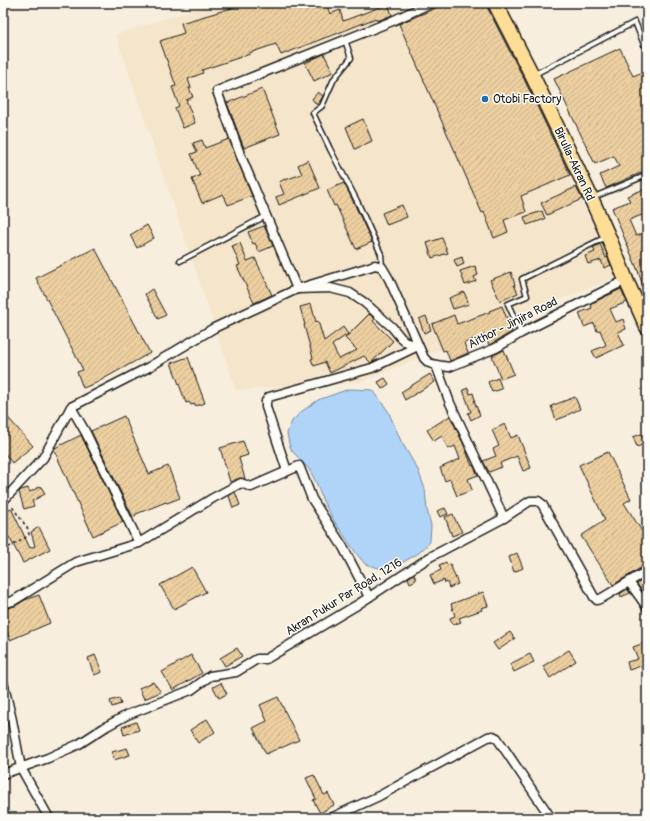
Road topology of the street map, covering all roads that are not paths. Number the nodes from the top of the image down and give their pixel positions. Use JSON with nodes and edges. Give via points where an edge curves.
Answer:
{"nodes":[{"id":1,"x":431,"y":3,"type":"edge"},
{"id":2,"x":495,"y":3,"type":"edge"},
{"id":3,"x":345,"y":40,"type":"junction"},
{"id":4,"x":647,"y":52,"type":"edge"},
{"id":5,"x":532,"y":76,"type":"junction"},
{"id":6,"x":647,"y":175,"type":"edge"},
{"id":7,"x":591,"y":198,"type":"junction"},
{"id":8,"x":267,"y":216,"type":"junction"},
{"id":9,"x":608,"y":236,"type":"junction"},
{"id":10,"x":180,"y":261,"type":"dead end"},
{"id":11,"x":382,"y":268,"type":"junction"},
{"id":12,"x":626,"y":280,"type":"junction"},
{"id":13,"x":297,"y":289,"type":"junction"},
{"id":14,"x":647,"y":327,"type":"edge"},
{"id":15,"x":520,"y":333,"type":"junction"},
{"id":16,"x":418,"y":346,"type":"junction"},
{"id":17,"x":436,"y":365,"type":"junction"},
{"id":18,"x":71,"y":407,"type":"junction"},
{"id":19,"x":287,"y":471,"type":"junction"},
{"id":20,"x":5,"y":500,"type":"edge"},
{"id":21,"x":504,"y":518,"type":"junction"},
{"id":22,"x":139,"y":543,"type":"junction"},
{"id":23,"x":647,"y":571,"type":"edge"},
{"id":24,"x":629,"y":582,"type":"junction"},
{"id":25,"x":369,"y":597,"type":"junction"},
{"id":26,"x":3,"y":604,"type":"edge"},
{"id":27,"x":647,"y":607,"type":"edge"},
{"id":28,"x":3,"y":682,"type":"edge"},
{"id":29,"x":21,"y":768,"type":"junction"},
{"id":30,"x":3,"y":774,"type":"edge"},
{"id":31,"x":49,"y":818,"type":"edge"},
{"id":32,"x":331,"y":818,"type":"edge"},
{"id":33,"x":551,"y":818,"type":"edge"}],
"edges":[{"from":1,"to":3,"type":"street"},
{"from":2,"to":5,"type":"highway","name":"Birulia-Akran Rd"},
{"from":3,"to":8,"type":"street","via":[[216,91]]},
{"from":3,"to":11,"type":"lane","via":[[350,58],[334,78],[322,106],[313,112],[381,254]]},
{"from":4,"to":5,"type":"lane","via":[[635,22]]},
{"from":5,"to":7,"type":"highway","name":"Birulia-Akran Rd"},
{"from":6,"to":7,"type":"lane"},
{"from":7,"to":9,"type":"highway","name":"Birulia-Akran Rd"},
{"from":8,"to":10,"type":"lane"},
{"from":8,"to":13,"type":"street"},
{"from":9,"to":12,"type":"highway","name":"Birulia-Akran Rd"},
{"from":9,"to":15,"type":"lane","via":[[522,279],[527,296],[508,304]]},
{"from":11,"to":13,"type":"street","via":[[375,265]]},
{"from":11,"to":16,"type":"street"},
{"from":12,"to":14,"type":"highway","name":"Birulia-Akran Rd"},
{"from":12,"to":15,"type":"street","name":"Aithor - Jinjira Road"},
{"from":13,"to":16,"type":"street","via":[[330,288],[350,293],[392,327],[407,343]]},
{"from":13,"to":18,"type":"street","via":[[214,328]]},
{"from":15,"to":17,"type":"street","name":"Aithor - Jinjira Road","via":[[496,348],[450,367]]},
{"from":16,"to":17,"type":"street","via":[[424,358]]},
{"from":16,"to":19,"type":"street","via":[[372,368],[269,397],[266,400],[266,407]]},
{"from":17,"to":21,"type":"street","via":[[450,403]]},
{"from":18,"to":20,"type":"street","via":[[43,458]]},
{"from":18,"to":22,"type":"street"},
{"from":19,"to":22,"type":"street","via":[[251,487],[241,483]]},
{"from":19,"to":25,"type":"street","via":[[299,466],[312,499]]},
{"from":21,"to":24,"type":"street","name":"Akran Pukur Par Road, 1216","via":[[530,501],[538,501],[594,598],[602,598]]},
{"from":21,"to":25,"type":"street","name":"Akran Pukur Par Road, 1216","via":[[430,557]]},
{"from":22,"to":26,"type":"street","via":[[76,562]]},
{"from":23,"to":24,"type":"street","name":"Akran Pukur Par Road, 1216"},
{"from":24,"to":27,"type":"street"},
{"from":25,"to":29,"type":"street","name":"Akran Pukur Par Road, 1216","via":[[266,659],[257,659],[236,672],[210,676],[191,690],[127,715],[80,744]]},
{"from":28,"to":29,"type":"street"},
{"from":29,"to":30,"type":"street","name":"Akran Pukur Par Road, 1216"},
{"from":29,"to":31,"type":"street"},
{"from":32,"to":33,"type":"street","via":[[379,796],[493,736],[497,738]]}]}
